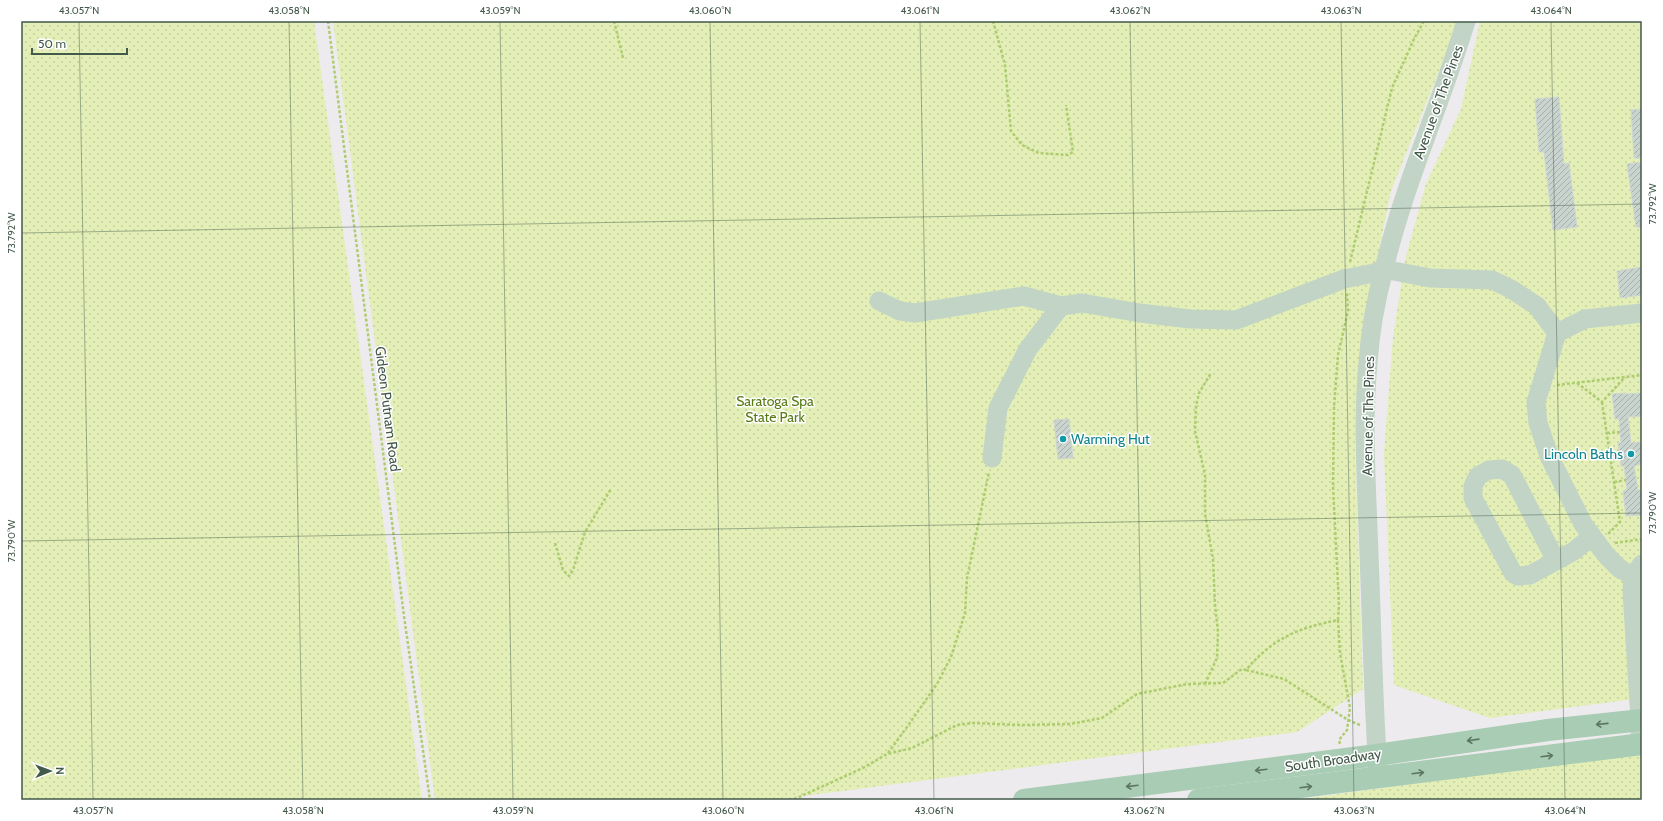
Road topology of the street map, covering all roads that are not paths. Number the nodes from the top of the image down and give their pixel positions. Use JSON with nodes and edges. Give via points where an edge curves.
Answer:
{"nodes":[{"id":1,"x":1466,"y":21,"type":"edge"},
{"id":2,"x":1384,"y":269,"type":"junction"},
{"id":3,"x":879,"y":301,"type":"dead end"},
{"id":4,"x":1060,"y":306,"type":"junction"},
{"id":5,"x":1642,"y":313,"type":"edge"},
{"id":6,"x":1557,"y":333,"type":"junction"},
{"id":7,"x":992,"y":458,"type":"road end"},
{"id":8,"x":1598,"y":537,"type":"junction"},
{"id":9,"x":1556,"y":561,"type":"junction"},
{"id":10,"x":1637,"y":570,"type":"edge"},
{"id":11,"x":1641,"y":720,"type":"edge"},
{"id":12,"x":1641,"y":744,"type":"edge"},
{"id":13,"x":1377,"y":755,"type":"junction"},
{"id":14,"x":1379,"y":778,"type":"junction"},
{"id":15,"x":1024,"y":800,"type":"edge"},
{"id":16,"x":1198,"y":800,"type":"edge"}],
"edges":[{"from":1,"to":2,"type":"street","name":"Avenue of The Pines","via":[[1400,207]]},
{"from":2,"to":4,"type":"street","via":[[1347,279],[1236,320],[1190,319],[1082,304]]},
{"from":2,"to":6,"type":"street","via":[[1430,278],[1492,280],[1537,306]]},
{"from":2,"to":13,"type":"street","name":"Avenue of The Pines","via":[[1373,325],[1366,404]]},
{"from":3,"to":4,"type":"street","via":[[900,311],[915,314],[1024,296]]},
{"from":4,"to":7,"type":"street","via":[[1028,349],[998,408]]},
{"from":5,"to":6,"type":"street","via":[[1585,319]]},
{"from":6,"to":8,"type":"street","via":[[1536,402],[1538,423],[1546,449],[1583,524]]},
{"from":8,"to":9,"type":"street"},
{"from":8,"to":10,"type":"street","via":[[1620,569]]},
{"from":9,"to":9,"type":"street","via":[[1530,575],[1518,576],[1513,573],[1473,498],[1473,486],[1478,476],[1489,470],[1502,469],[1512,474]]},
{"from":10,"to":11,"type":"street","via":[[1632,612]]},
{"from":11,"to":12,"type":"street"},
{"from":11,"to":13,"type":"main road","name":"South Broadway","one_way":true,"via":[[1541,731]]},
{"from":14,"to":12,"type":"main road","name":"South Broadway","one_way":true},
{"from":13,"to":14,"type":"street","name":"Avenue of The Pines"},
{"from":13,"to":15,"type":"main road","name":"South Broadway","one_way":true},
{"from":16,"to":14,"type":"main road","name":"South Broadway","one_way":true}]}
